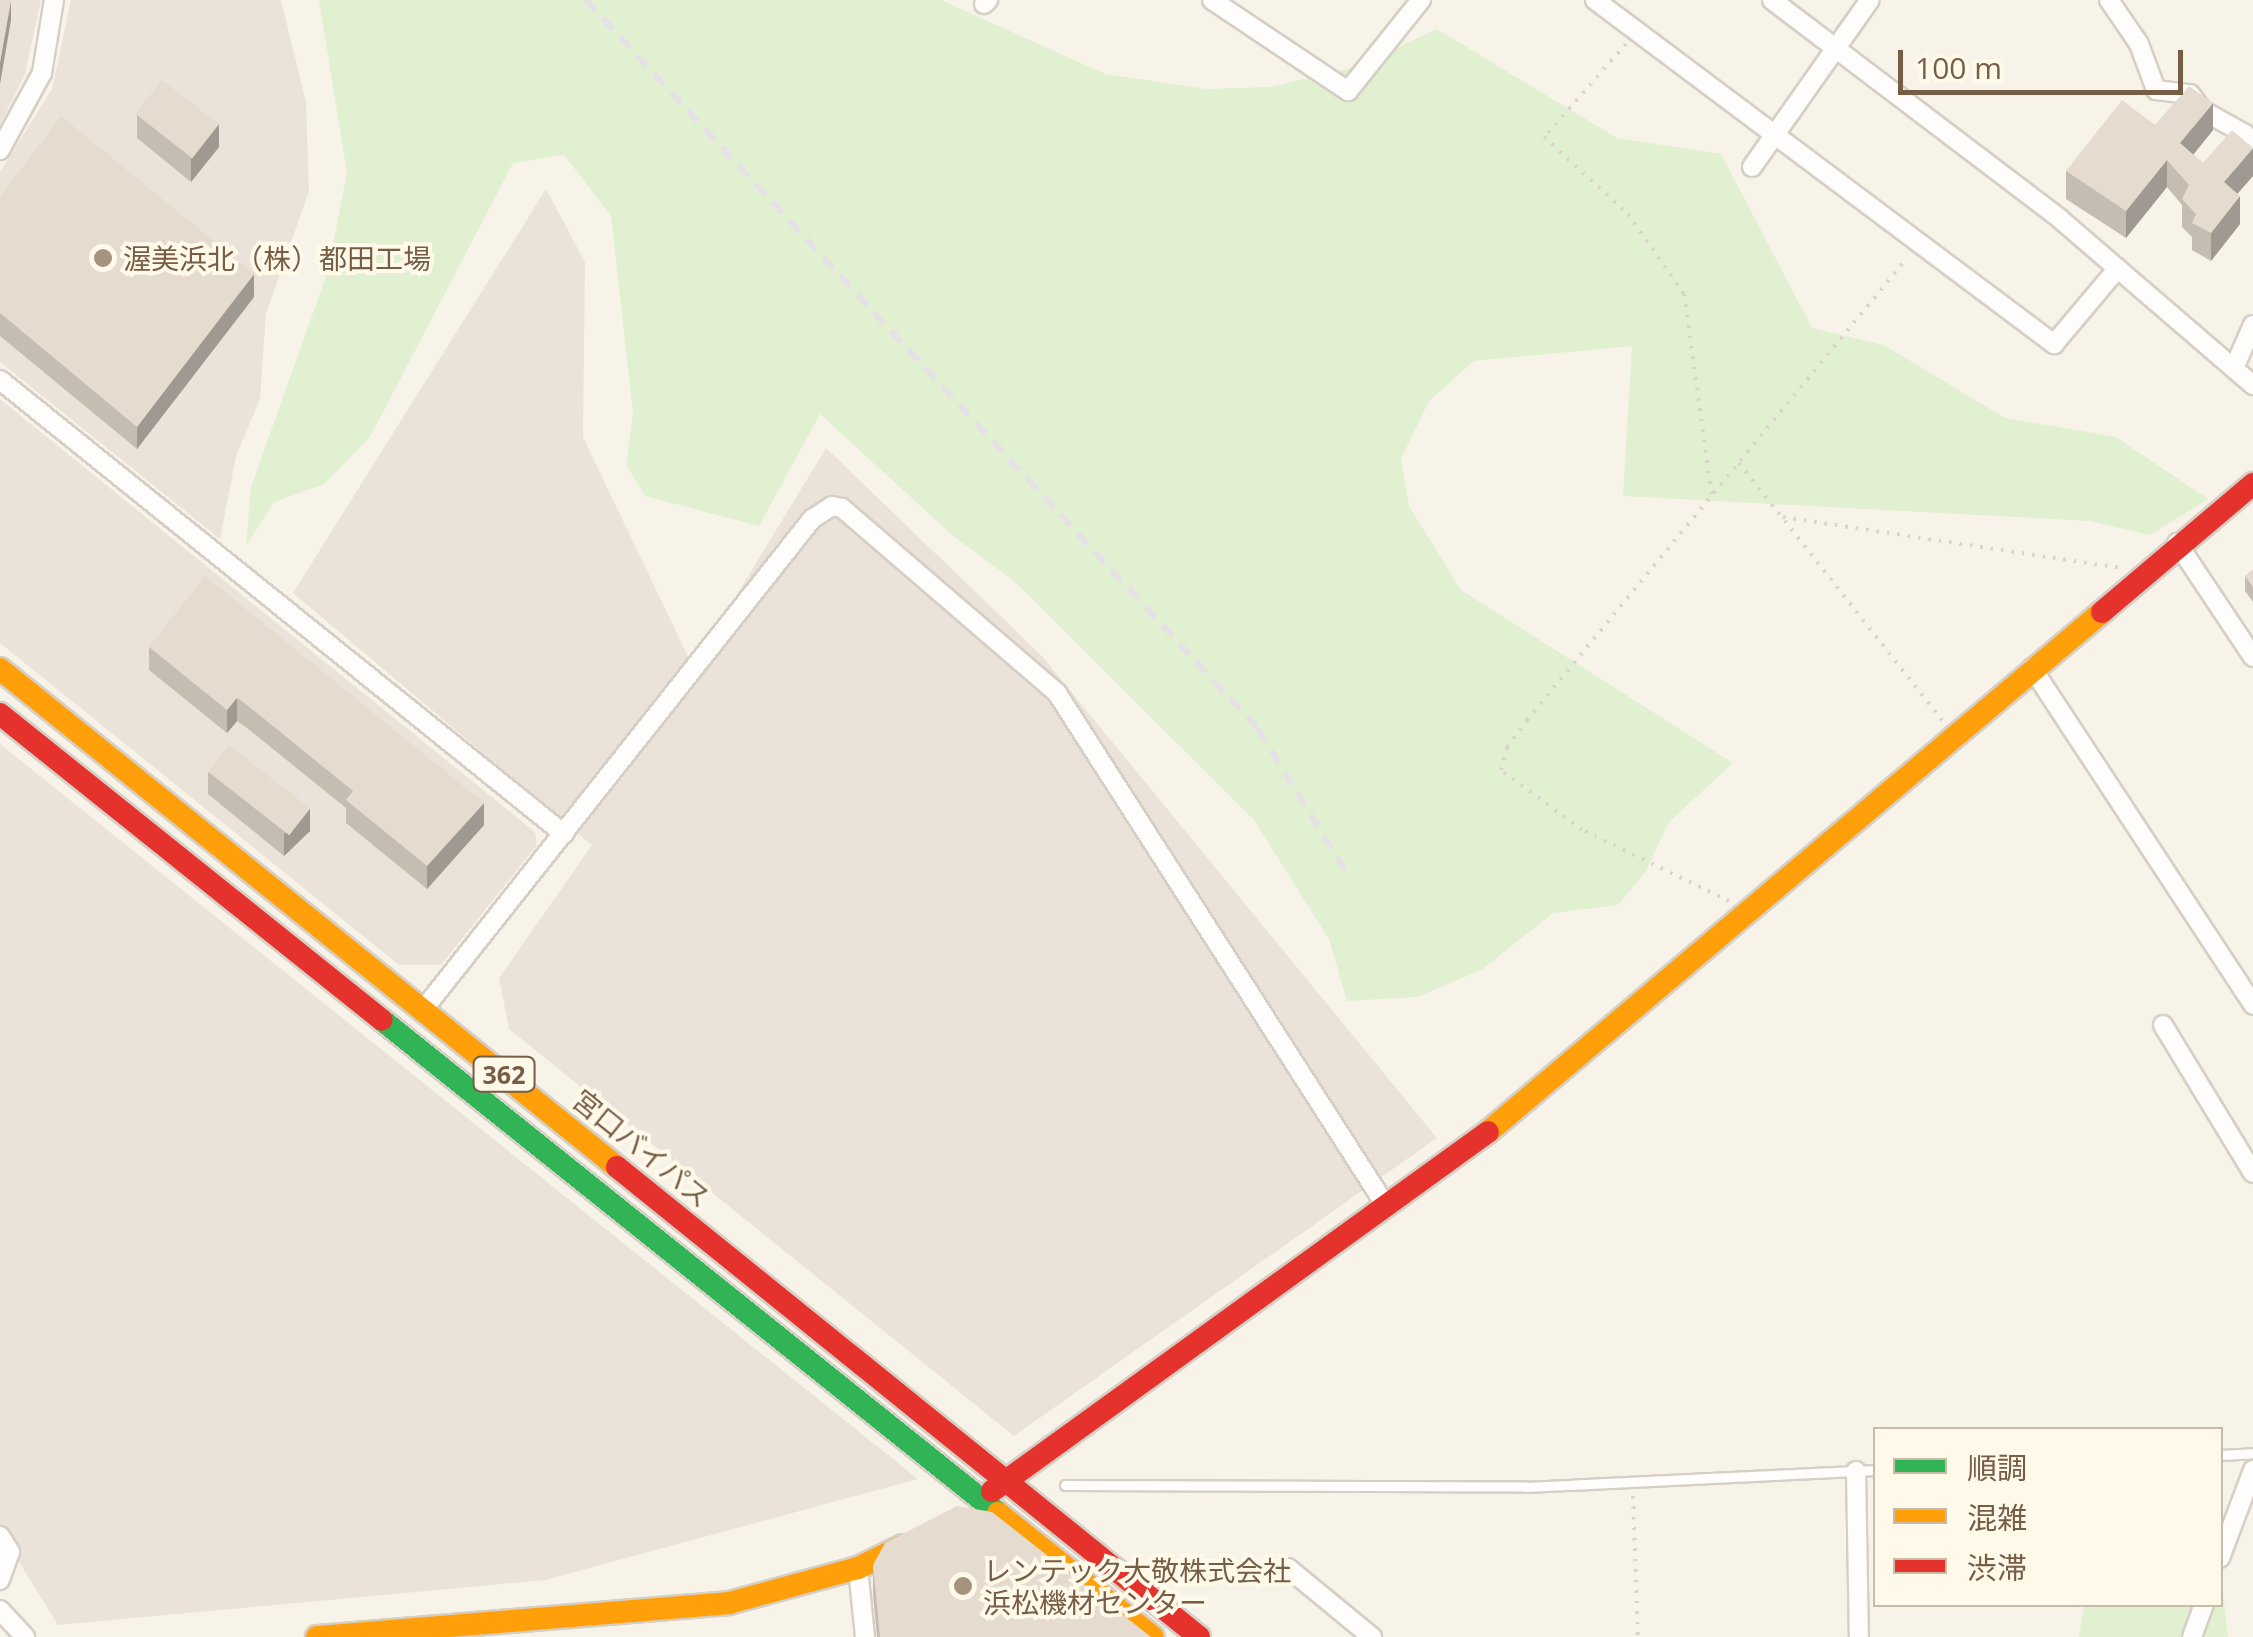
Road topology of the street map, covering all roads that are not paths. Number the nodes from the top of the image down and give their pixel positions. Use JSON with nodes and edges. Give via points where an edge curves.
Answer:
{"nodes":[{"id":1,"x":54,"y":0,"type":"edge"},
{"id":2,"x":1212,"y":0,"type":"edge"},
{"id":3,"x":1421,"y":0,"type":"edge"},
{"id":4,"x":1595,"y":0,"type":"edge"},
{"id":5,"x":1772,"y":0,"type":"edge"},
{"id":6,"x":1870,"y":0,"type":"edge"},
{"id":7,"x":2109,"y":0,"type":"edge"},
{"id":8,"x":1838,"y":50,"type":"junction"},
{"id":9,"x":1776,"y":136,"type":"junction"},
{"id":10,"x":2253,"y":148,"type":"edge"},
{"id":11,"x":0,"y":150,"type":"edge"},
{"id":12,"x":1752,"y":168,"type":"dead end"},
{"id":13,"x":2118,"y":268,"type":"junction"},
{"id":14,"x":2253,"y":325,"type":"edge"},
{"id":15,"x":2234,"y":368,"type":"junction"},
{"id":16,"x":0,"y":380,"type":"edge"},
{"id":17,"x":2253,"y":386,"type":"edge"},
{"id":18,"x":2253,"y":484,"type":"edge"},
{"id":19,"x":2177,"y":543,"type":"junction"},
{"id":20,"x":2253,"y":657,"type":"edge"},
{"id":21,"x":2032,"y":668,"type":"junction"},
{"id":22,"x":0,"y":669,"type":"edge"},
{"id":23,"x":0,"y":714,"type":"edge"},
{"id":24,"x":564,"y":834,"type":"junction"},
{"id":25,"x":2253,"y":1004,"type":"edge"},
{"id":26,"x":424,"y":1010,"type":"junction"},
{"id":27,"x":2162,"y":1025,"type":"dead end"},
{"id":28,"x":2253,"y":1173,"type":"edge"},
{"id":29,"x":1386,"y":1206,"type":"junction"},
{"id":30,"x":2253,"y":1453,"type":"edge"},
{"id":31,"x":2223,"y":1454,"type":"edge"},
{"id":32,"x":2253,"y":1470,"type":"edge"},
{"id":33,"x":1866,"y":1471,"type":"edge"},
{"id":34,"x":1007,"y":1480,"type":"junction"},
{"id":35,"x":1066,"y":1485,"type":"dead end"},
{"id":36,"x":979,"y":1500,"type":"junction"},
{"id":37,"x":954,"y":1517,"type":"edge"},
{"id":38,"x":926,"y":1534,"type":"edge"},
{"id":39,"x":0,"y":1536,"type":"edge"},
{"id":40,"x":2223,"y":1550,"type":"edge"},
{"id":41,"x":858,"y":1568,"type":"junction"},
{"id":42,"x":1288,"y":1568,"type":"joint"},
{"id":43,"x":1159,"y":1571,"type":"dead end"},
{"id":44,"x":0,"y":1580,"type":"edge"},
{"id":45,"x":2203,"y":1607,"type":"edge"},
{"id":46,"x":0,"y":1610,"type":"edge"},
{"id":47,"x":25,"y":1637,"type":"edge"},
{"id":48,"x":317,"y":1637,"type":"edge"},
{"id":49,"x":865,"y":1637,"type":"edge"},
{"id":50,"x":1153,"y":1637,"type":"edge"},
{"id":51,"x":1199,"y":1637,"type":"edge"},
{"id":52,"x":1372,"y":1637,"type":"edge"},
{"id":53,"x":1859,"y":1637,"type":"edge"},
{"id":54,"x":2192,"y":1637,"type":"edge"}],
"edges":[{"from":1,"to":11,"type":"street","via":[[42,73]]},
{"from":2,"to":3,"type":"street","via":[[1348,90]]},
{"from":4,"to":9,"type":"street"},
{"from":5,"to":8,"type":"street"},
{"from":6,"to":8,"type":"street"},
{"from":7,"to":10,"type":"street","via":[[2139,44],[2156,90],[2190,94],[2202,110],[2245,134]]},
{"from":8,"to":9,"type":"street"},
{"from":8,"to":13,"type":"street"},
{"from":9,"to":12,"type":"street"},
{"from":9,"to":13,"type":"street","via":[[2054,344]]},
{"from":13,"to":15,"type":"street"},
{"from":14,"to":15,"type":"street"},
{"from":15,"to":17,"type":"street"},
{"from":16,"to":24,"type":"street"},
{"from":18,"to":19,"type":"main road"},
{"from":19,"to":20,"type":"street"},
{"from":19,"to":21,"type":"main road"},
{"from":21,"to":25,"type":"street"},
{"from":21,"to":29,"type":"main road","via":[[1514,1112]]},
{"from":22,"to":26,"type":"main road","name":"宮口バイパス","number":"362"},
{"from":23,"to":36,"type":"main road","number":"362"},
{"from":24,"to":26,"type":"street"},
{"from":24,"to":29,"type":"street","via":[[812,519],[832,506],[842,508],[1057,693]]},
{"from":26,"to":34,"type":"main road","name":"宮口バイパス","number":"362"},
{"from":27,"to":28,"type":"street"},
{"from":29,"to":34,"type":"main road"},
{"from":30,"to":31,"type":"lane"},
{"from":32,"to":40,"type":"street"},
{"from":33,"to":35,"type":"lane","via":[[1633,1482]]},
{"from":33,"to":53,"type":"street"},
{"from":34,"to":36,"type":"main road"},
{"from":34,"to":51,"type":"main road","name":"宮口バイパス","number":"362"},
{"from":36,"to":37,"type":"main road"},
{"from":36,"to":50,"type":"main road","number":"362"},
{"from":38,"to":41,"type":"main road"},
{"from":39,"to":44,"type":"street","via":[[10,1552]]},
{"from":41,"to":48,"type":"main road","via":[[782,1592],[681,1610]]},
{"from":41,"to":49,"type":"street"},
{"from":42,"to":43,"type":"lane"},
{"from":42,"to":52,"type":"street"},
{"from":45,"to":54,"type":"street"},
{"from":46,"to":47,"type":"street"}]}
